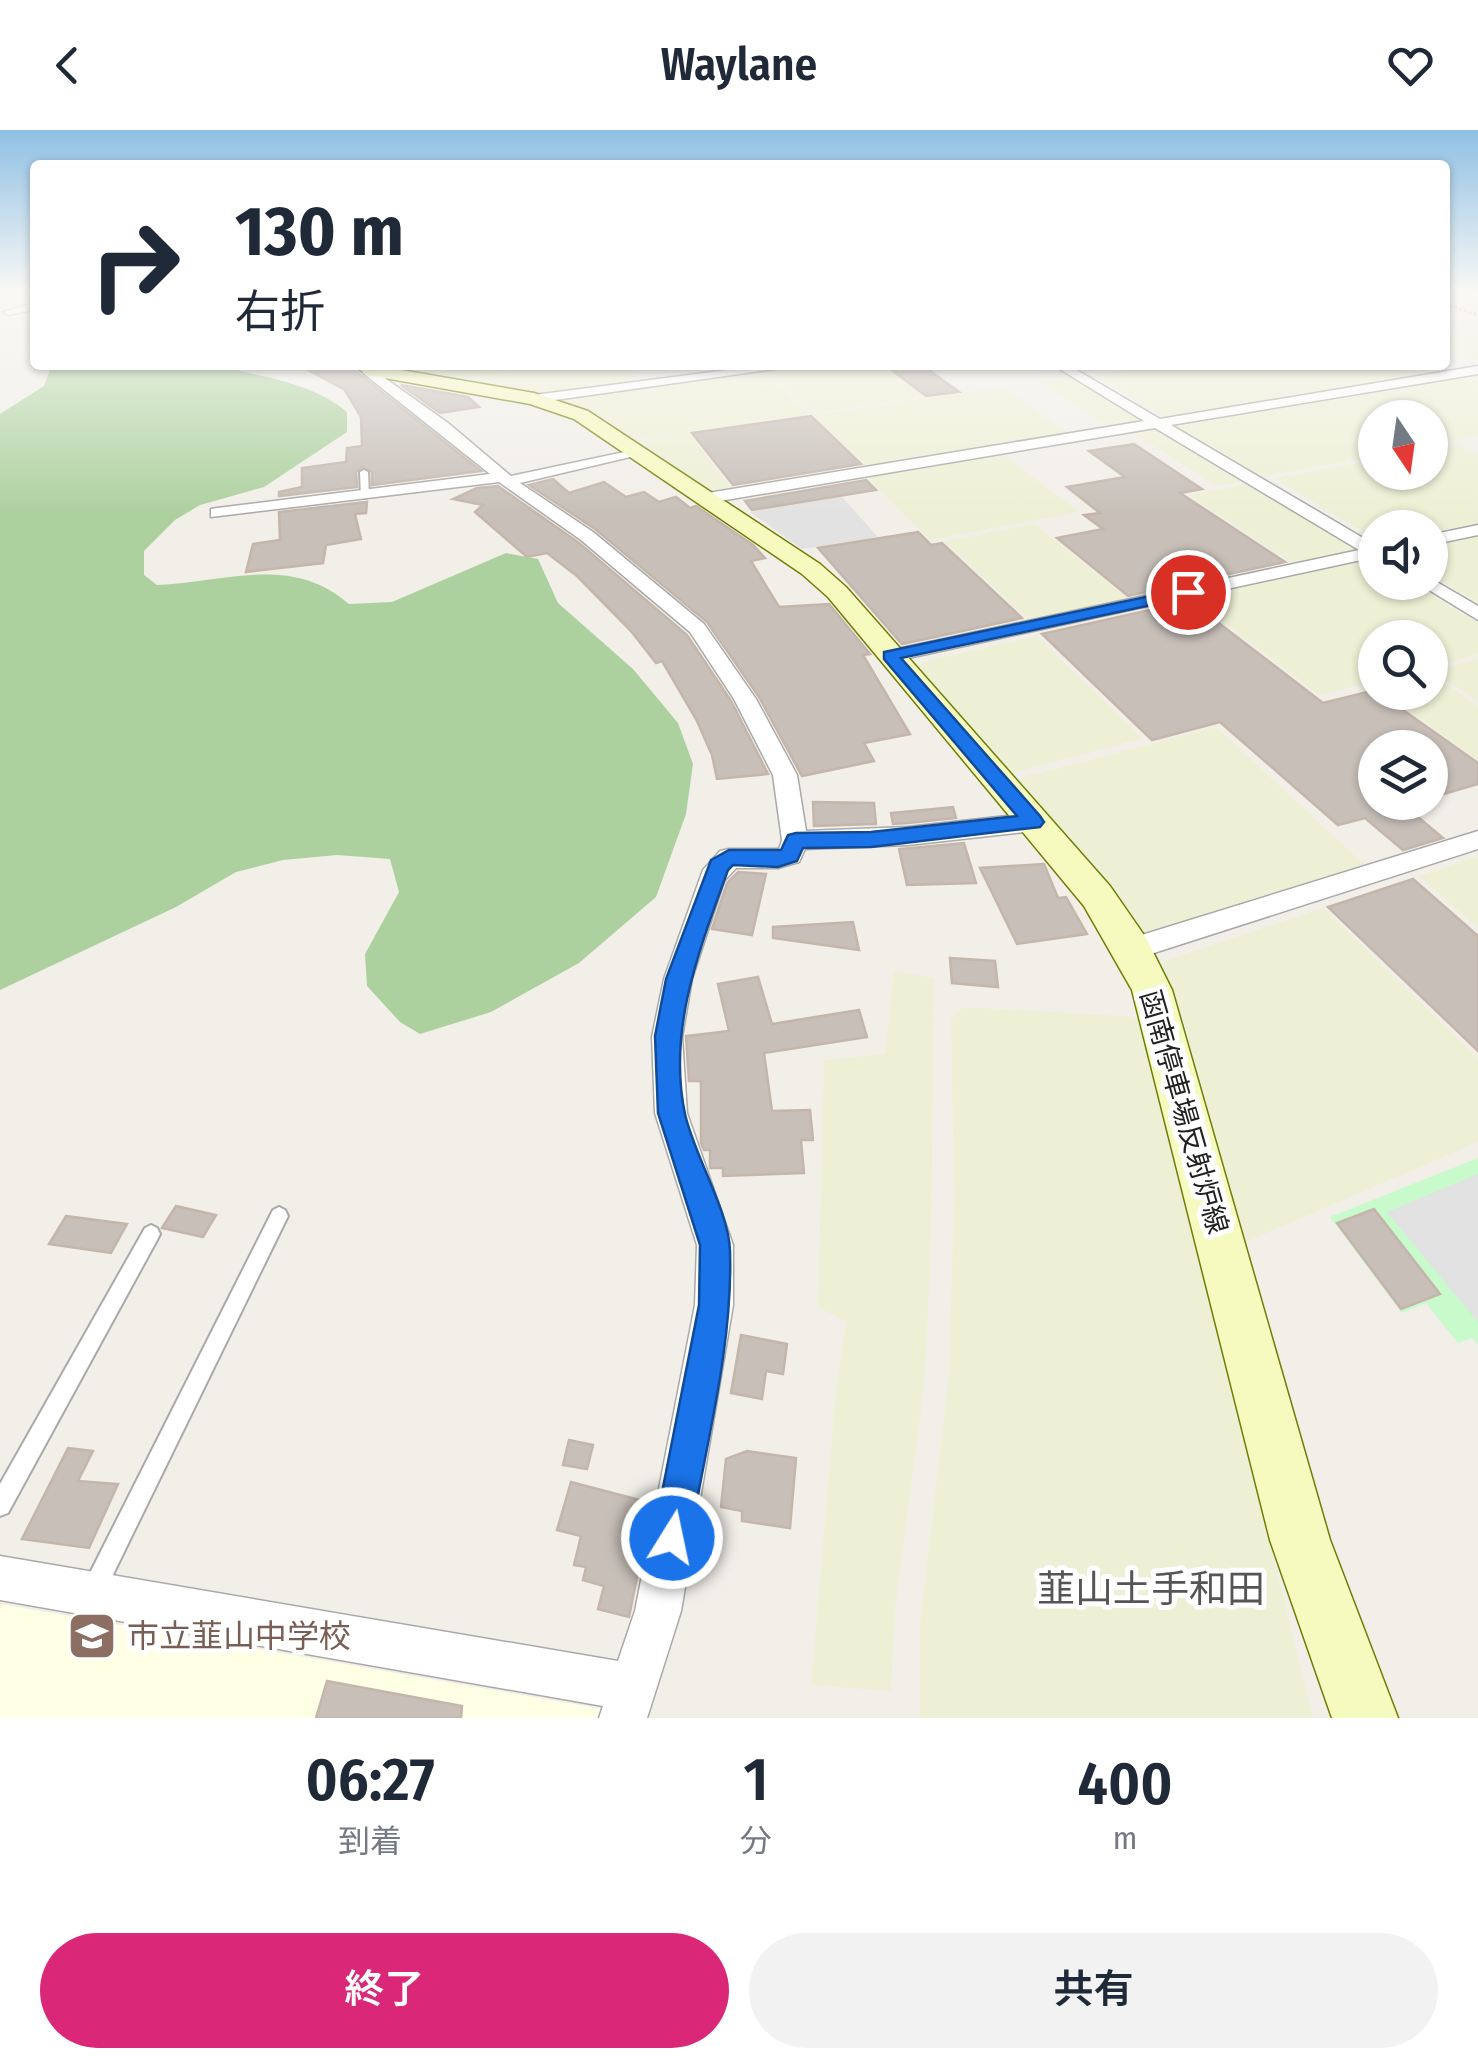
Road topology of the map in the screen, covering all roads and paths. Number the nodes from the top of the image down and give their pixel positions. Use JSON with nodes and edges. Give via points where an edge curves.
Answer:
{"nodes":[{"id":1,"x":368,"y":370,"type":"edge"},
{"id":2,"x":376,"y":370,"type":"edge"},
{"id":3,"x":676,"y":370,"type":"edge"},
{"id":4,"x":759,"y":370,"type":"edge"},
{"id":5,"x":1068,"y":370,"type":"edge"},
{"id":6,"x":1478,"y":370,"type":"edge"},
{"id":7,"x":684,"y":380,"type":"junction"},
{"id":8,"x":534,"y":399,"type":"junction"},
{"id":9,"x":1157,"y":423,"type":"junction"},
{"id":10,"x":638,"y":451,"type":"junction"},
{"id":11,"x":364,"y":472,"type":"dead end"},
{"id":12,"x":505,"y":479,"type":"junction"},
{"id":13,"x":365,"y":496,"type":"junction"},
{"id":14,"x":708,"y":498,"type":"junction"},
{"id":15,"x":218,"y":513,"type":"dead end"},
{"id":16,"x":1478,"y":530,"type":"edge"},
{"id":17,"x":1448,"y":536,"type":"edge"},
{"id":18,"x":1448,"y":596,"type":"edge"},
{"id":19,"x":1478,"y":614,"type":"edge"},
{"id":20,"x":890,"y":656,"type":"junction"},
{"id":21,"x":1033,"y":822,"type":"junction"},
{"id":22,"x":796,"y":840,"type":"junction"},
{"id":23,"x":1478,"y":840,"type":"edge"},
{"id":24,"x":1132,"y":949,"type":"junction"},
{"id":25,"x":279,"y":1216,"type":"dead end"},
{"id":26,"x":151,"y":1234,"type":"dead end"},
{"id":27,"x":0,"y":1505,"type":"edge"},
{"id":28,"x":0,"y":1578,"type":"edge"},
{"id":29,"x":92,"y":1594,"type":"junction"},
{"id":30,"x":627,"y":1702,"type":"edge"},
{"id":31,"x":1365,"y":1718,"type":"edge"}],
"edges":[{"from":1,"to":12,"type":"street"},
{"from":2,"to":8,"type":"main road","name":"函南停車場反射炉線"},
{"from":3,"to":7,"type":"street"},
{"from":4,"to":7,"type":"street"},
{"from":5,"to":9,"type":"street"},
{"from":6,"to":9,"type":"street"},
{"from":7,"to":8,"type":"street"},
{"from":8,"to":10,"type":"main road","name":"函南停車場反射炉線","via":[[580,415]]},
{"from":9,"to":14,"type":"street"},
{"from":9,"to":20,"type":"street","via":[[1375,552]]},
{"from":10,"to":12,"type":"street"},
{"from":10,"to":14,"type":"main road","name":"函南停車場反射炉線"},
{"from":11,"to":13,"type":"lane"},
{"from":12,"to":13,"type":"street"},
{"from":12,"to":22,"type":"street","via":[[587,536],[697,628],[785,776]]},
{"from":13,"to":15,"type":"street"},
{"from":14,"to":20,"type":"main road","name":"函南停車場反射炉線","via":[[838,592]]},
{"from":16,"to":17,"type":"street"},
{"from":18,"to":19,"type":"street"},
{"from":20,"to":21,"type":"main road","name":"函南停車場反射炉線"},
{"from":21,"to":22,"type":"street"},
{"from":21,"to":24,"type":"main road","name":"函南停車場反射炉線"},
{"from":22,"to":30,"type":"street","via":[[790,855],[778,860],[729,858],[718,865],[678,979],[667,1036],[671,1113],[715,1245],[714,1305],[658,1610]]},
{"from":23,"to":24,"type":"street"},
{"from":24,"to":31,"type":"main road","name":"函南停車場反射炉線","via":[[1152,990],[1300,1540]]},
{"from":25,"to":29,"type":"lane"},
{"from":26,"to":27,"type":"lane"},
{"from":28,"to":29,"type":"street"},
{"from":29,"to":30,"type":"street"}]}
